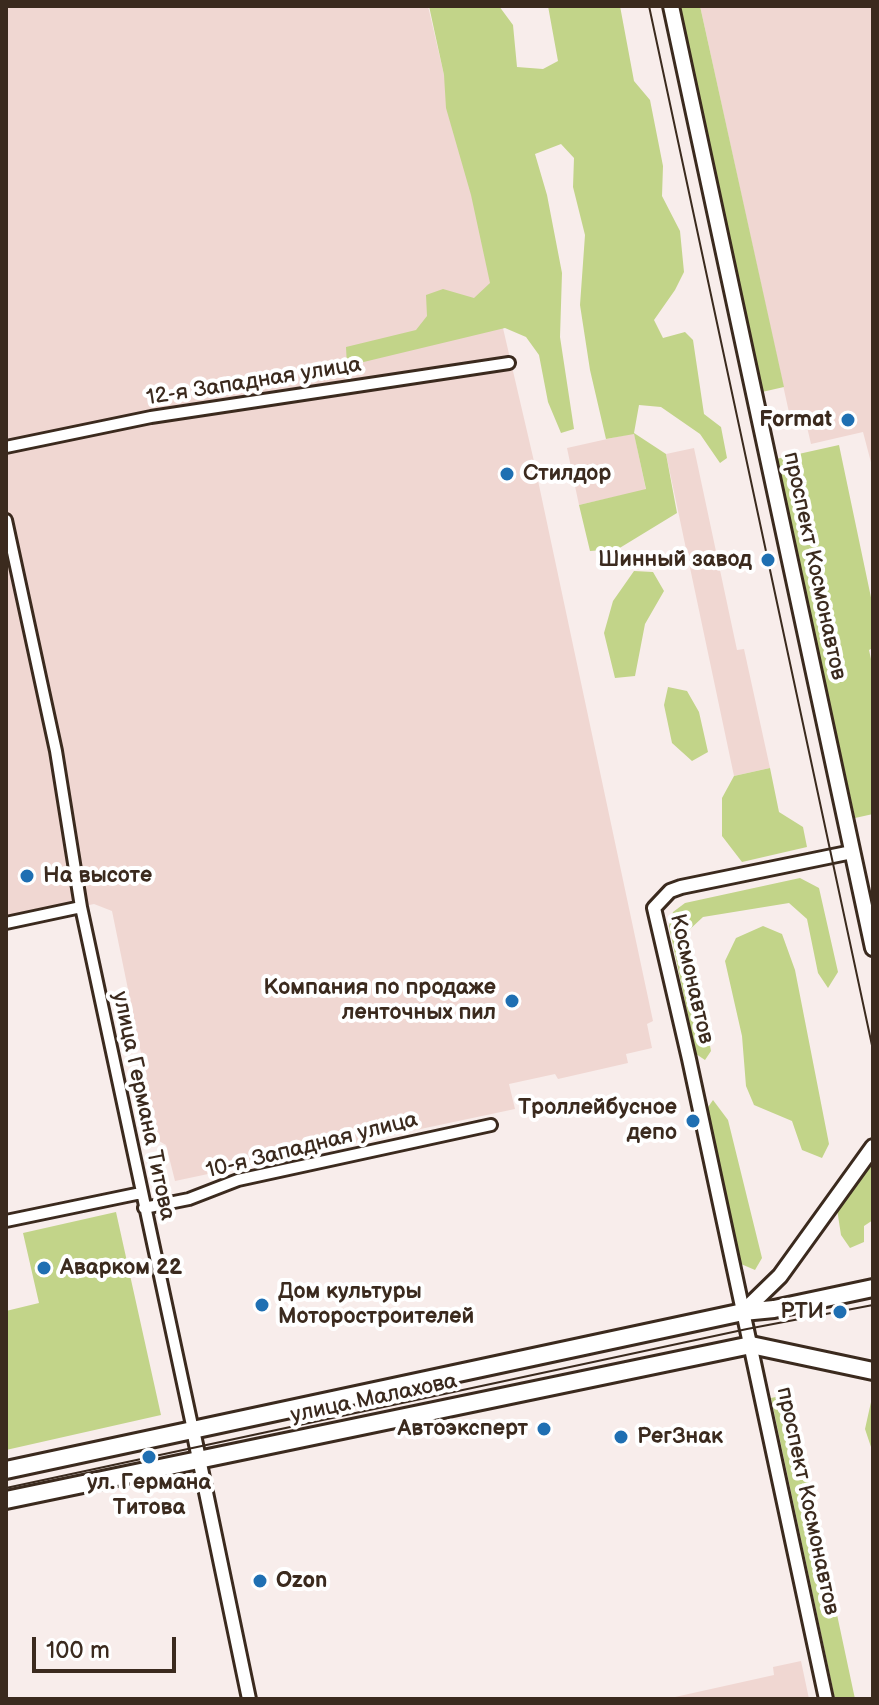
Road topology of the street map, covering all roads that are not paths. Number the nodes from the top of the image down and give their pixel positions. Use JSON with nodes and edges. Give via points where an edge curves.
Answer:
{"nodes":[{"id":1,"x":671,"y":6,"type":"edge"},
{"id":2,"x":509,"y":363,"type":"dead end"},
{"id":3,"x":6,"y":447,"type":"edge"},
{"id":4,"x":6,"y":520,"type":"edge"},
{"id":5,"x":852,"y":852,"type":"junction"},
{"id":6,"x":81,"y":907,"type":"junction"},
{"id":7,"x":6,"y":923,"type":"edge"},
{"id":8,"x":873,"y":948,"type":"edge"},
{"id":9,"x":491,"y":1125,"type":"dead end"},
{"id":10,"x":873,"y":1147,"type":"edge"},
{"id":11,"x":141,"y":1193,"type":"junction"},
{"id":12,"x":144,"y":1208,"type":"junction"},
{"id":13,"x":6,"y":1221,"type":"edge"},
{"id":14,"x":873,"y":1288,"type":"edge"},
{"id":15,"x":743,"y":1312,"type":"junction"},
{"id":16,"x":751,"y":1345,"type":"junction"},
{"id":17,"x":873,"y":1371,"type":"edge"},
{"id":18,"x":193,"y":1430,"type":"junction"},
{"id":19,"x":198,"y":1459,"type":"junction"},
{"id":20,"x":6,"y":1470,"type":"edge"},
{"id":21,"x":6,"y":1500,"type":"edge"},
{"id":22,"x":249,"y":1699,"type":"edge"},
{"id":23,"x":826,"y":1699,"type":"edge"}],
"edges":[{"from":1,"to":5,"type":"main road","name":"проспект Космонавтов"},
{"from":2,"to":3,"type":"street","name":"12-я Западная улица","via":[[151,417]]},
{"from":4,"to":6,"type":"street","name":"улица Германа Титова","via":[[56,751]]},
{"from":5,"to":8,"type":"main road","name":"проспект Космонавтов"},
{"from":5,"to":15,"type":"street","name":"Космонавтов","via":[[681,887],[654,908]]},
{"from":6,"to":7,"type":"street"},
{"from":6,"to":11,"type":"street","name":"улица Германа Титова"},
{"from":9,"to":12,"type":"street","name":"10-я Западная улица","via":[[238,1180],[189,1199]]},
{"from":10,"to":15,"type":"main road","via":[[780,1276]]},
{"from":11,"to":12,"type":"street","name":"улица Германа Титова"},
{"from":11,"to":13,"type":"street"},
{"from":12,"to":18,"type":"street","name":"улица Германа Титова"},
{"from":14,"to":15,"type":"main road","name":"улица Малахова"},
{"from":15,"to":16,"type":"street","name":"проспект Космонавтов"},
{"from":15,"to":18,"type":"main road","name":"улица Малахова"},
{"from":16,"to":17,"type":"main road"},
{"from":16,"to":19,"type":"main road","name":"улица Малахова"},
{"from":16,"to":23,"type":"street","name":"проспект Космонавтов"},
{"from":18,"to":19,"type":"street","name":"улица Германа Титова"},
{"from":18,"to":20,"type":"main road","name":"улица Малахова"},
{"from":19,"to":21,"type":"main road","name":"улица Малахова"},
{"from":19,"to":22,"type":"street","name":"улица Германа Титова"}]}
